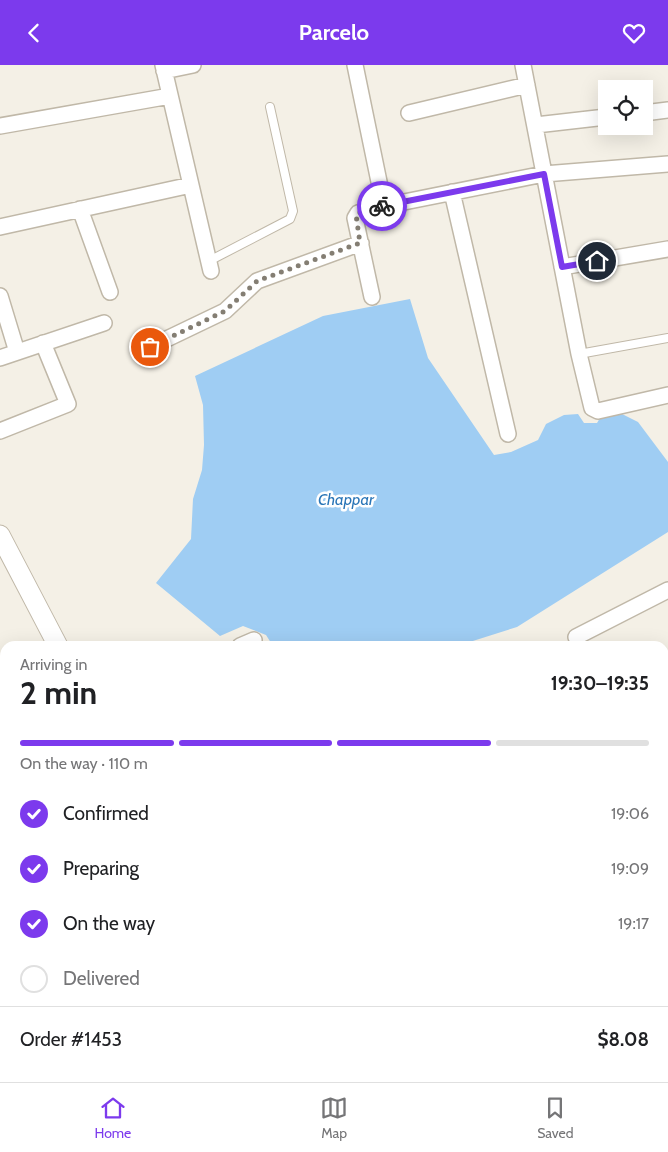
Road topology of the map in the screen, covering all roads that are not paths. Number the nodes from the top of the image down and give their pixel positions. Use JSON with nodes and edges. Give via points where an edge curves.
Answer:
{"nodes":[{"id":1,"x":193,"y":65,"type":"edge"},
{"id":2,"x":355,"y":65,"type":"edge"},
{"id":3,"x":523,"y":65,"type":"edge"},
{"id":4,"x":163,"y":68,"type":"edge"},
{"id":5,"x":527,"y":85,"type":"junction"},
{"id":6,"x":170,"y":96,"type":"junction"},
{"id":7,"x":270,"y":107,"type":"dead end"},
{"id":8,"x":668,"y":110,"type":"edge"},
{"id":9,"x":653,"y":112,"type":"edge"},
{"id":10,"x":409,"y":113,"type":"dead end"},
{"id":11,"x":598,"y":118,"type":"edge"},
{"id":12,"x":536,"y":125,"type":"junction"},
{"id":13,"x":0,"y":126,"type":"edge"},
{"id":14,"x":668,"y":164,"type":"edge"},
{"id":15,"x":544,"y":174,"type":"junction"},
{"id":16,"x":191,"y":185,"type":"junction"},
{"id":17,"x":452,"y":192,"type":"junction"},
{"id":18,"x":384,"y":206,"type":"junction"},
{"id":19,"x":80,"y":209,"type":"junction"},
{"id":20,"x":0,"y":227,"type":"edge"},
{"id":21,"x":360,"y":243,"type":"junction"},
{"id":22,"x":668,"y":249,"type":"edge"},
{"id":23,"x":210,"y":266,"type":"joint"},
{"id":24,"x":562,"y":267,"type":"junction"},
{"id":25,"x":110,"y":292,"type":"dead end"},
{"id":26,"x":0,"y":296,"type":"edge"},
{"id":27,"x":372,"y":297,"type":"dead end"},
{"id":28,"x":104,"y":323,"type":"dead end"},
{"id":29,"x":668,"y":338,"type":"edge"},
{"id":30,"x":43,"y":343,"type":"junction"},
{"id":31,"x":150,"y":347,"type":"dead end"},
{"id":32,"x":17,"y":352,"type":"junction"},
{"id":33,"x":579,"y":354,"type":"junction"},
{"id":34,"x":0,"y":358,"type":"edge"},
{"id":35,"x":668,"y":395,"type":"edge"},
{"id":36,"x":0,"y":431,"type":"edge"},
{"id":37,"x":508,"y":434,"type":"dead end"},
{"id":38,"x":0,"y":535,"type":"edge"},
{"id":39,"x":668,"y":590,"type":"edge"},
{"id":40,"x":576,"y":637,"type":"dead end"},
{"id":41,"x":53,"y":641,"type":"edge"}],
"edges":[{"from":1,"to":4,"type":"street"},
{"from":2,"to":18,"type":"street"},
{"from":3,"to":5,"type":"street"},
{"from":4,"to":6,"type":"street"},
{"from":5,"to":10,"type":"street"},
{"from":5,"to":12,"type":"street"},
{"from":6,"to":13,"type":"street"},
{"from":6,"to":16,"type":"street"},
{"from":7,"to":23,"type":"lane","via":[[292,216]]},
{"from":8,"to":9,"type":"street"},
{"from":11,"to":12,"type":"street"},
{"from":12,"to":15,"type":"street"},
{"from":14,"to":15,"type":"street"},
{"from":15,"to":17,"type":"street"},
{"from":15,"to":24,"type":"street"},
{"from":16,"to":19,"type":"street"},
{"from":16,"to":23,"type":"street"},
{"from":17,"to":18,"type":"street"},
{"from":17,"to":37,"type":"street"},
{"from":18,"to":21,"type":"street","via":[[356,215]]},
{"from":19,"to":20,"type":"street"},
{"from":19,"to":25,"type":"street"},
{"from":21,"to":27,"type":"street"},
{"from":21,"to":31,"type":"street","via":[[257,281],[225,311]]},
{"from":22,"to":24,"type":"street"},
{"from":24,"to":33,"type":"street"},
{"from":26,"to":32,"type":"street"},
{"from":28,"to":30,"type":"street"},
{"from":29,"to":33,"type":"lane"},
{"from":30,"to":32,"type":"street"},
{"from":30,"to":36,"type":"street","via":[[68,405]]},
{"from":32,"to":34,"type":"street"},
{"from":33,"to":35,"type":"street","via":[[594,410]]},
{"from":38,"to":41,"type":"street"},
{"from":39,"to":40,"type":"street"}]}
